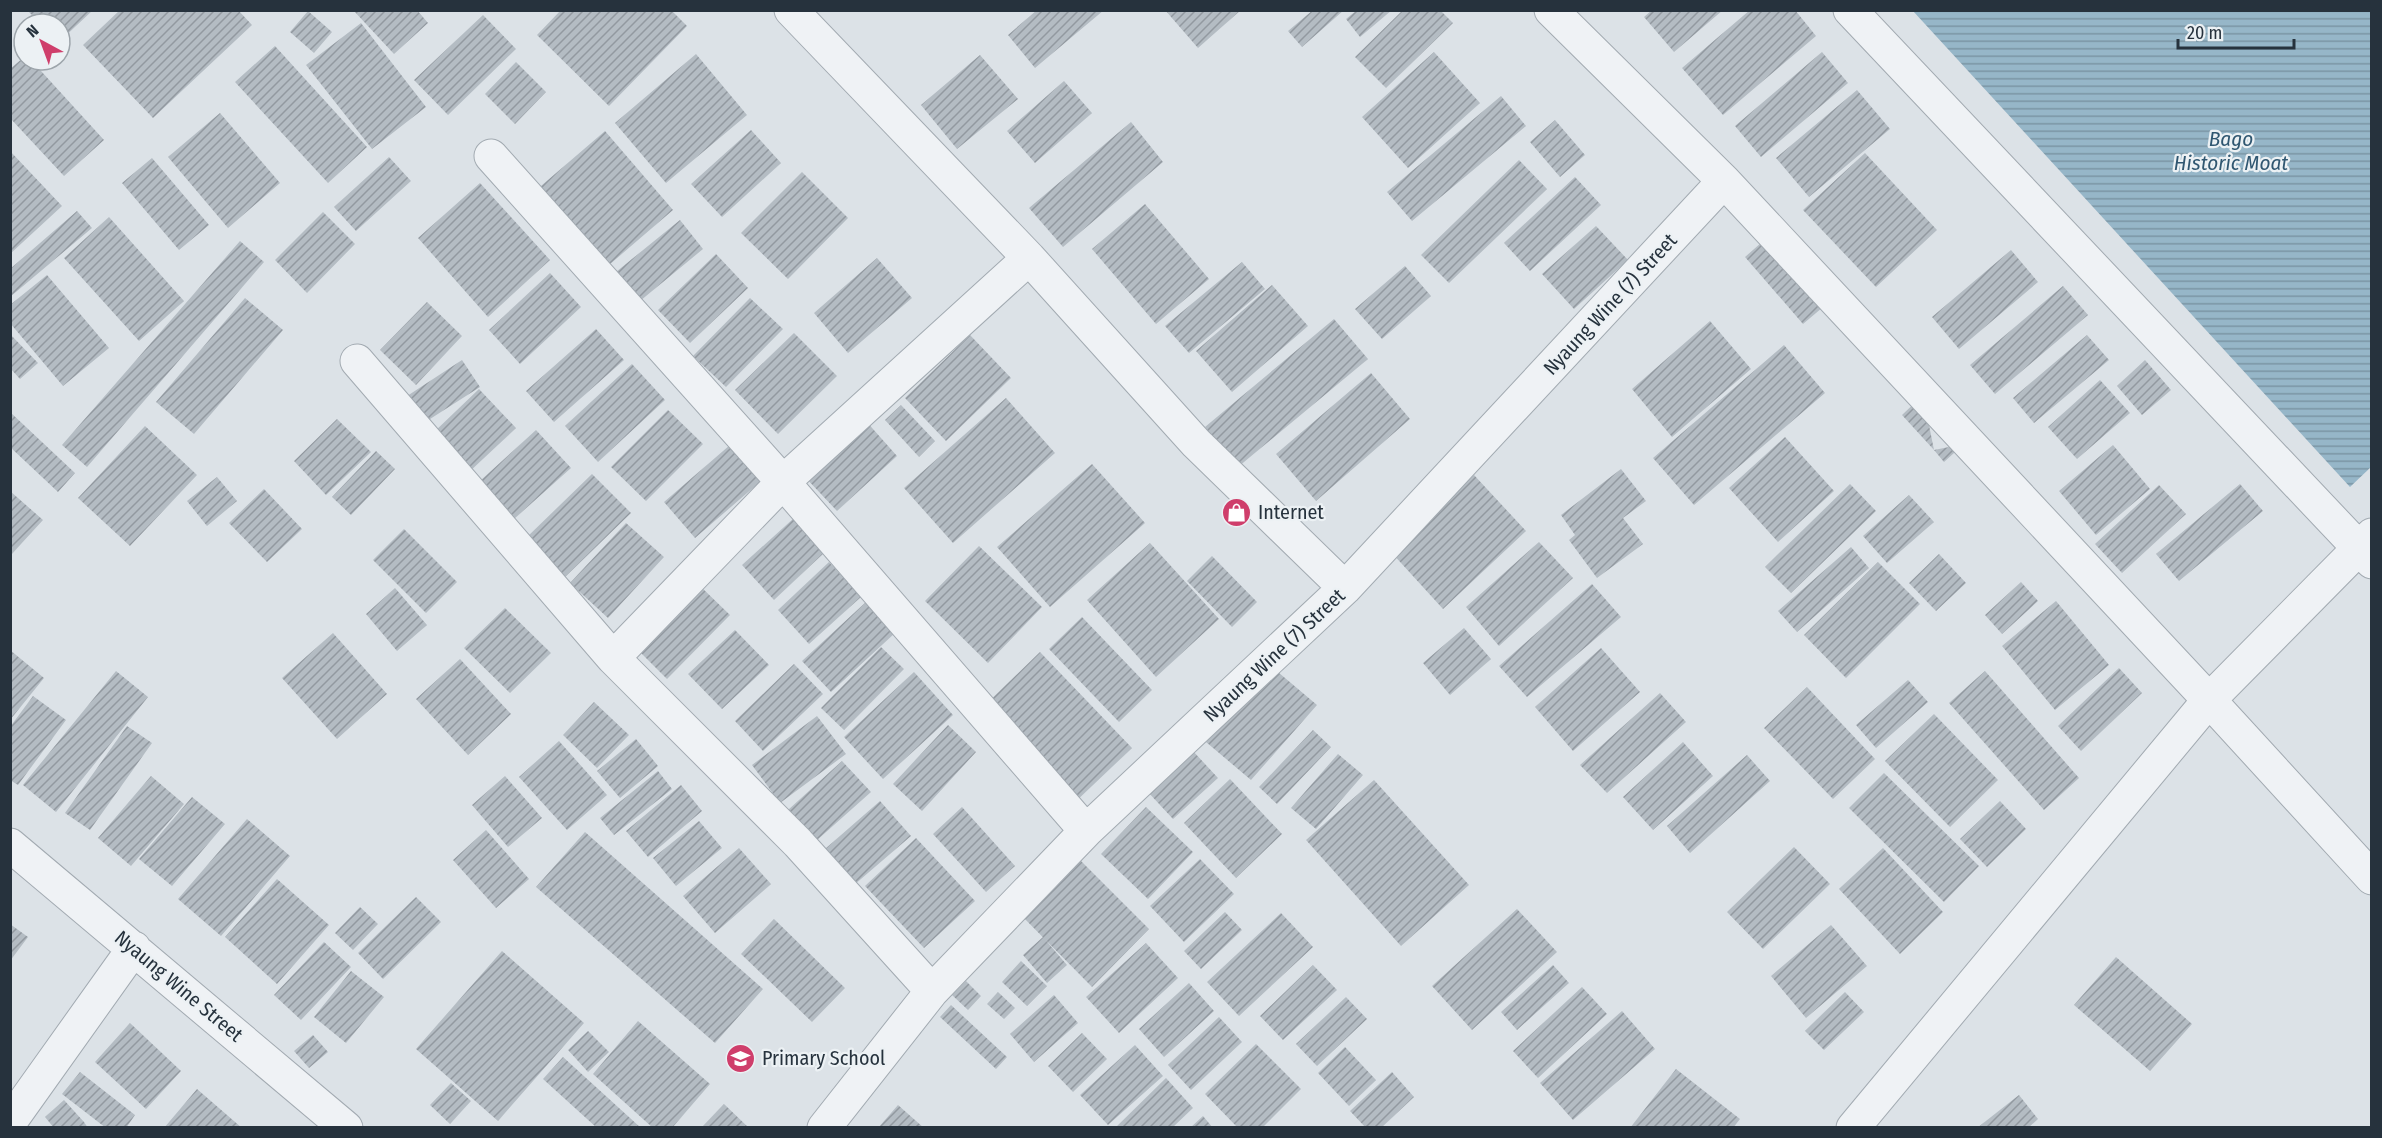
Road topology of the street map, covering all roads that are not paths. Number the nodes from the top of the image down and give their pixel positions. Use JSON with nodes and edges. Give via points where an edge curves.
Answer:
{"nodes":[{"id":1,"x":791,"y":10,"type":"edge"},
{"id":2,"x":1551,"y":10,"type":"edge"},
{"id":3,"x":1850,"y":10,"type":"edge"},
{"id":4,"x":491,"y":156,"type":"dead end"},
{"id":5,"x":1724,"y":181,"type":"junction"},
{"id":6,"x":1029,"y":258,"type":"junction"},
{"id":7,"x":357,"y":361,"type":"dead end"},
{"id":8,"x":783,"y":482,"type":"junction"},
{"id":9,"x":2367,"y":548,"type":"edge"},
{"id":10,"x":1345,"y":588,"type":"junction"},
{"id":11,"x":613,"y":658,"type":"junction"},
{"id":12,"x":2209,"y":700,"type":"junction"},
{"id":13,"x":1086,"y":831,"type":"junction"},
{"id":14,"x":10,"y":845,"type":"edge"},
{"id":15,"x":2372,"y":878,"type":"edge"},
{"id":16,"x":134,"y":948,"type":"junction"},
{"id":17,"x":932,"y":990,"type":"junction"},
{"id":18,"x":10,"y":1122,"type":"edge"},
{"id":19,"x":346,"y":1128,"type":"edge"},
{"id":20,"x":824,"y":1128,"type":"edge"},
{"id":21,"x":1853,"y":1128,"type":"edge"}],
"edges":[{"from":1,"to":6,"type":"street"},
{"from":2,"to":5,"type":"street"},
{"from":3,"to":9,"type":"street"},
{"from":4,"to":8,"type":"street"},
{"from":5,"to":10,"type":"street","name":"Nyaung Wine (7) Street"},
{"from":5,"to":12,"type":"street"},
{"from":6,"to":8,"type":"street"},
{"from":6,"to":10,"type":"street","via":[[1196,443]]},
{"from":7,"to":11,"type":"street"},
{"from":8,"to":11,"type":"street"},
{"from":8,"to":13,"type":"street"},
{"from":9,"to":12,"type":"street"},
{"from":10,"to":13,"type":"street","name":"Nyaung Wine (7) Street"},
{"from":11,"to":17,"type":"street","via":[[798,843]]},
{"from":12,"to":15,"type":"street"},
{"from":12,"to":21,"type":"street"},
{"from":13,"to":17,"type":"street","name":"Nyaung Wine (7) Street"},
{"from":14,"to":16,"type":"street","name":"Nyaung Wine Street"},
{"from":16,"to":18,"type":"street"},
{"from":16,"to":19,"type":"street","name":"Nyaung Wine Street"},
{"from":17,"to":20,"type":"street","name":"Nyaung Wine (7) Street"}]}
